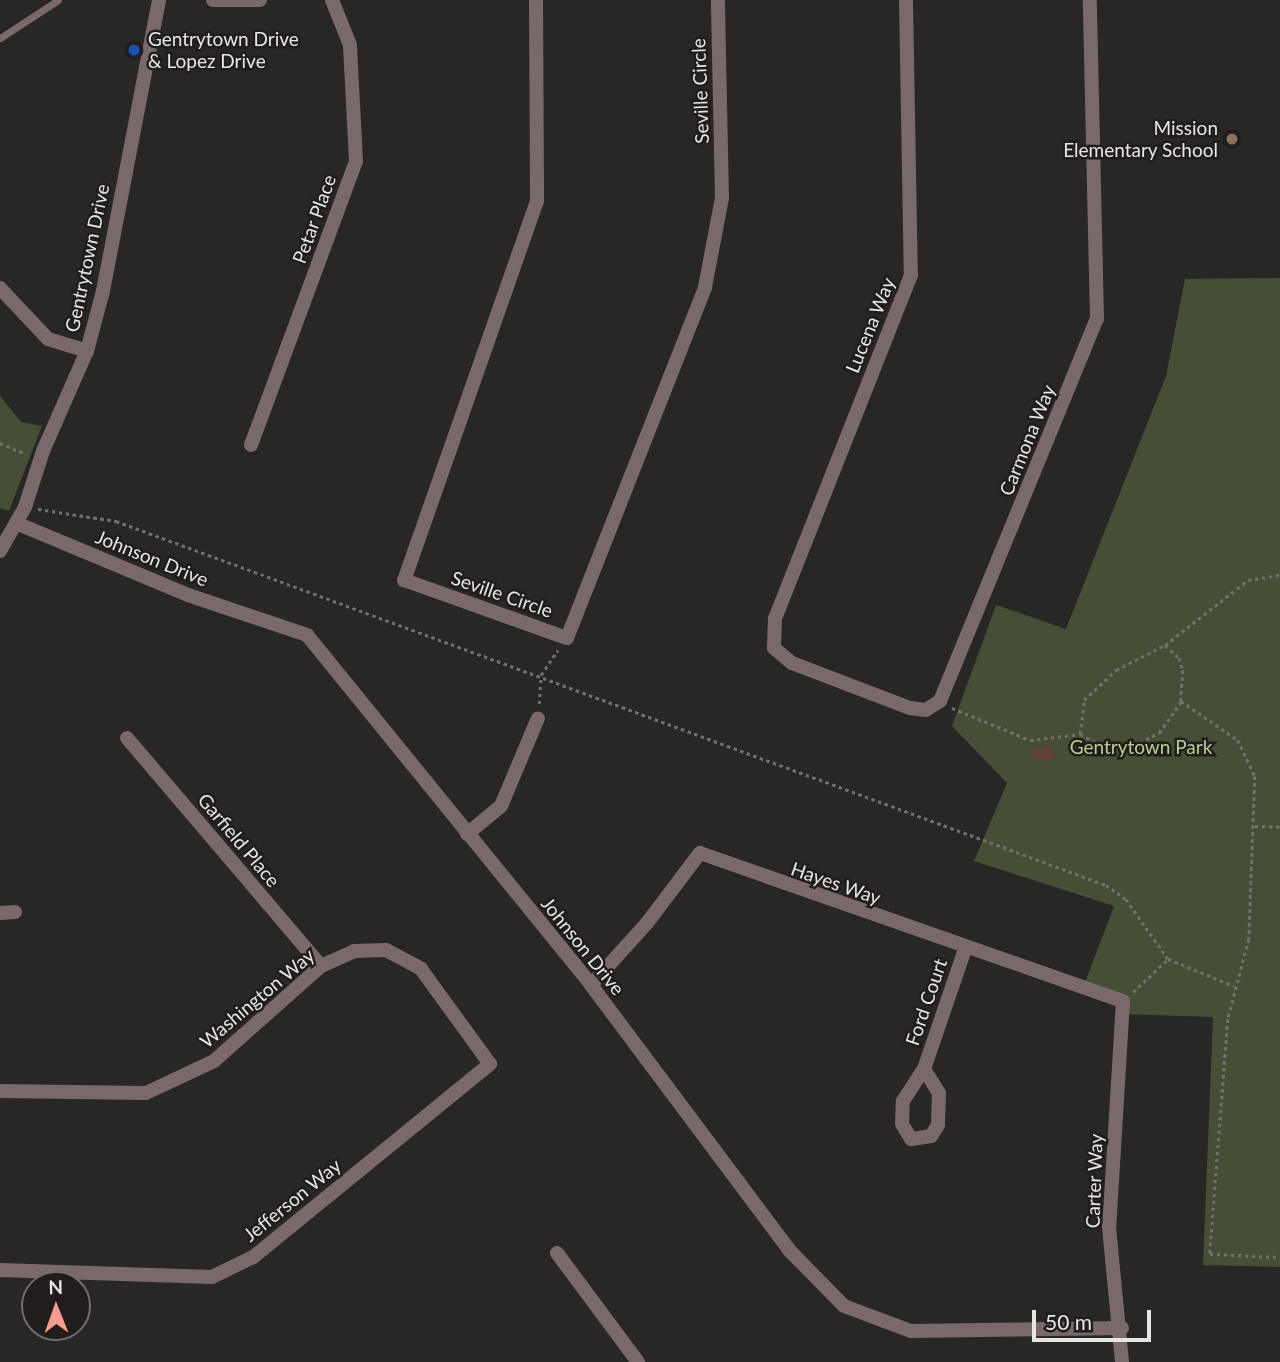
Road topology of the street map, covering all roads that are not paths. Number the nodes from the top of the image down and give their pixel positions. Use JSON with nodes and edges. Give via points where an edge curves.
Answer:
{"nodes":[{"id":1,"x":58,"y":0,"type":"edge"},
{"id":2,"x":159,"y":0,"type":"edge"},
{"id":3,"x":213,"y":0,"type":"edge"},
{"id":4,"x":260,"y":0,"type":"edge"},
{"id":5,"x":332,"y":0,"type":"edge"},
{"id":6,"x":536,"y":0,"type":"edge"},
{"id":7,"x":718,"y":0,"type":"edge"},
{"id":8,"x":906,"y":0,"type":"edge"},
{"id":9,"x":1090,"y":0,"type":"edge"},
{"id":10,"x":0,"y":38,"type":"edge"},
{"id":11,"x":0,"y":288,"type":"edge"},
{"id":12,"x":87,"y":351,"type":"junction"},
{"id":13,"x":251,"y":445,"type":"dead end"},
{"id":14,"x":16,"y":523,"type":"junction"},
{"id":15,"x":0,"y":551,"type":"edge"},
{"id":16,"x":940,"y":701,"type":"joint"},
{"id":17,"x":538,"y":718,"type":"road end"},
{"id":18,"x":127,"y":738,"type":"dead end"},
{"id":19,"x":467,"y":834,"type":"junction"},
{"id":20,"x":965,"y":948,"type":"junction"},
{"id":21,"x":321,"y":965,"type":"junction"},
{"id":22,"x":591,"y":985,"type":"junction"},
{"id":23,"x":1123,"y":1001,"type":"joint"},
{"id":24,"x":490,"y":1064,"type":"joint"},
{"id":25,"x":924,"y":1069,"type":"dead end"},
{"id":26,"x":0,"y":1091,"type":"edge"},
{"id":27,"x":557,"y":1253,"type":"dead end"},
{"id":28,"x":0,"y":1270,"type":"edge"},
{"id":29,"x":1122,"y":1328,"type":"junction"},
{"id":30,"x":638,"y":1362,"type":"edge"},
{"id":31,"x":1122,"y":1362,"type":"edge"}],
"edges":[{"from":1,"to":10,"type":"lane"},
{"from":2,"to":12,"type":"street","name":"Gentrytown Drive","via":[[103,291]]},
{"from":3,"to":4,"type":"street"},
{"from":5,"to":13,"type":"street","name":"Petar Place","via":[[350,45],[356,161]]},
{"from":6,"to":7,"type":"street","name":"Seville Circle","via":[[537,201],[404,580],[567,638],[705,287],[722,198]]},
{"from":8,"to":16,"type":"street","name":"Lucena Way","via":[[911,275],[775,618],[774,648],[792,663],[910,708],[926,710]]},
{"from":9,"to":16,"type":"street","name":"Carmona Way","via":[[1097,319]]},
{"from":11,"to":12,"type":"street","via":[[48,339]]},
{"from":12,"to":14,"type":"street","name":"Gentrytown Drive"},
{"from":14,"to":15,"type":"street","name":"Gentrytown Drive"},
{"from":14,"to":19,"type":"street","name":"Johnson Drive","via":[[188,595],[307,635]]},
{"from":17,"to":19,"type":"street","via":[[501,806]]},
{"from":18,"to":21,"type":"street","name":"Garfield Place"},
{"from":19,"to":22,"type":"street","name":"Johnson Drive"},
{"from":20,"to":22,"type":"street","name":"Hayes Way","via":[[700,853],[647,923]]},
{"from":20,"to":23,"type":"street","name":"Hayes Way"},
{"from":20,"to":25,"type":"street","name":"Ford Court"},
{"from":21,"to":24,"type":"street","name":"Washington Way","via":[[354,951],[386,950],[421,968]]},
{"from":21,"to":26,"type":"street","name":"Washington Way","via":[[214,1061],[146,1093]]},
{"from":22,"to":29,"type":"street","name":"Johnson Drive","via":[[789,1250],[844,1306],[911,1331]]},
{"from":23,"to":29,"type":"street","name":"Carter Way","via":[[1109,1227]]},
{"from":24,"to":28,"type":"street","name":"Jefferson Way","via":[[254,1257],[212,1277]]},
{"from":27,"to":30,"type":"street"},
{"from":29,"to":31,"type":"street","name":"Carter Way"}]}
